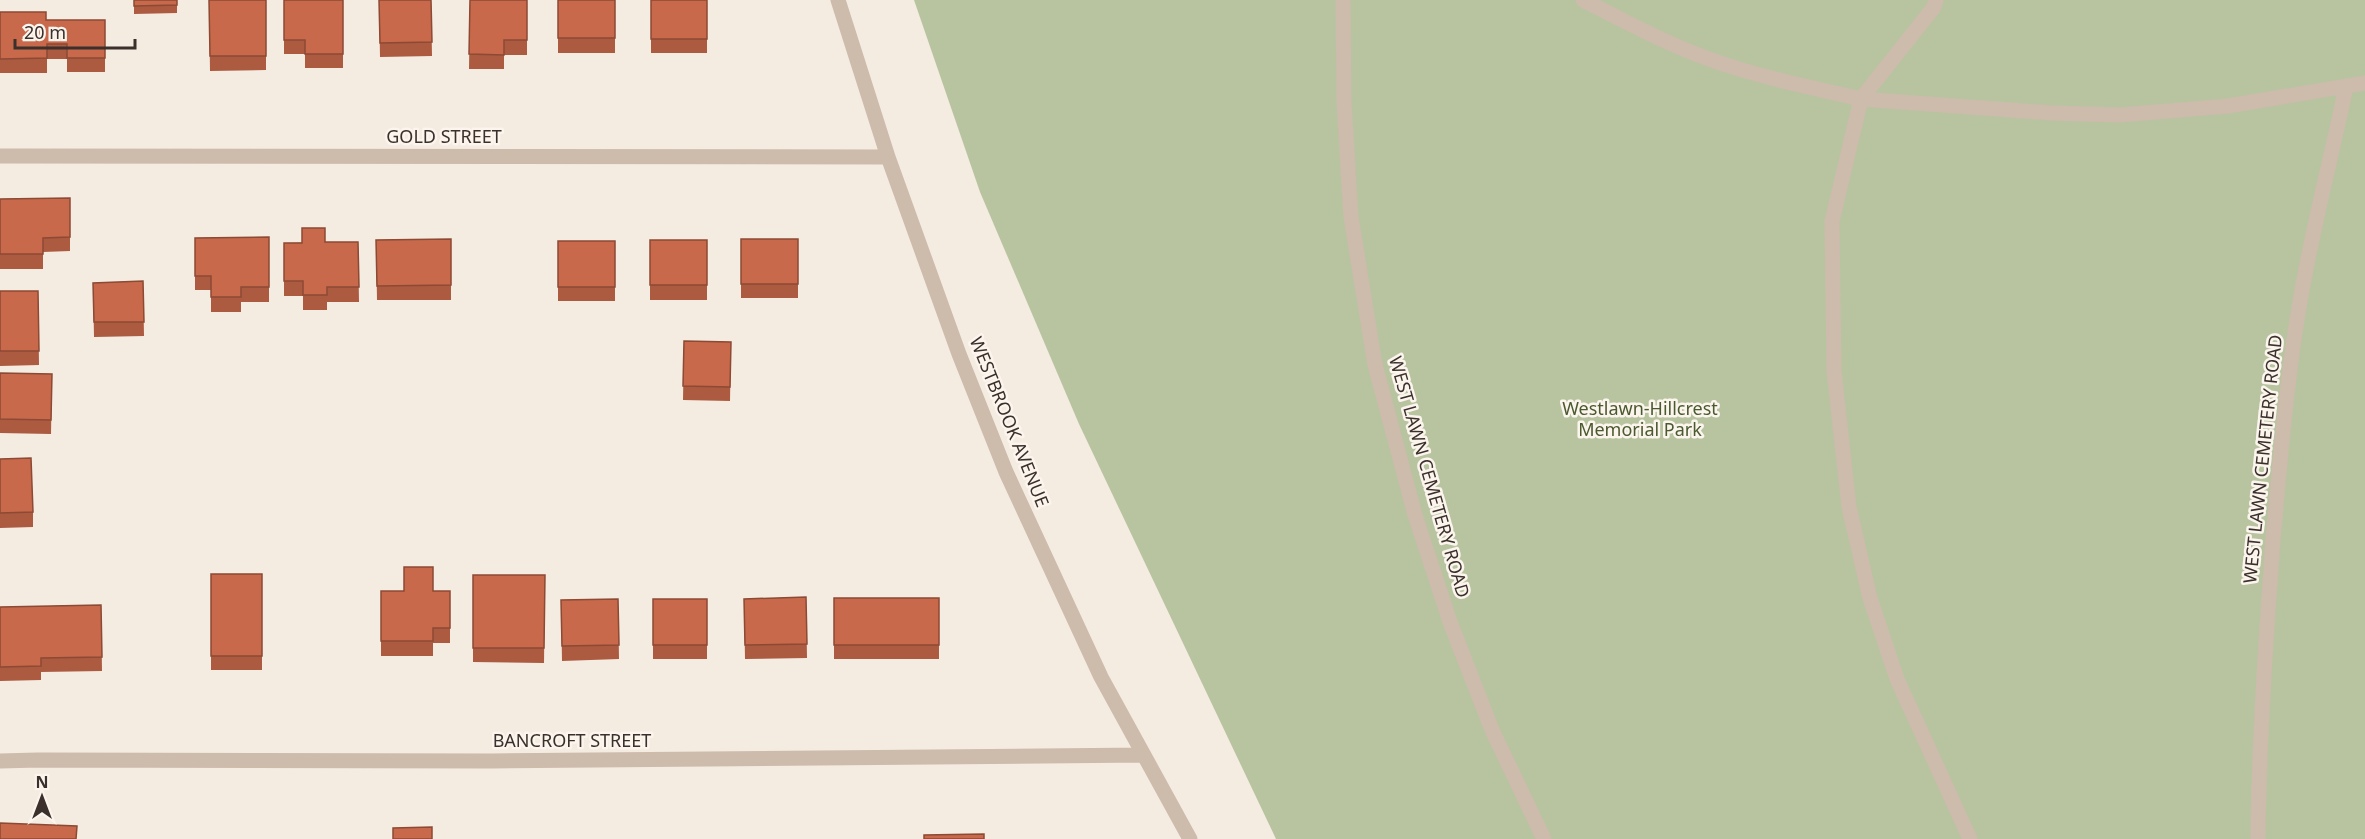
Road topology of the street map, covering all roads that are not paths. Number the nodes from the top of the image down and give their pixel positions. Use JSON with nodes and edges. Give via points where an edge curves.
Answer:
{"nodes":[{"id":1,"x":838,"y":0,"type":"edge"},
{"id":2,"x":1343,"y":0,"type":"edge"},
{"id":3,"x":1583,"y":0,"type":"edge"},
{"id":4,"x":1936,"y":0,"type":"edge"},
{"id":5,"x":2365,"y":83,"type":"edge"},
{"id":6,"x":2346,"y":87,"type":"junction"},
{"id":7,"x":1861,"y":99,"type":"junction"},
{"id":8,"x":0,"y":156,"type":"edge"},
{"id":9,"x":888,"y":157,"type":"junction"},
{"id":10,"x":1144,"y":755,"type":"junction"},
{"id":11,"x":0,"y":761,"type":"edge"},
{"id":12,"x":1190,"y":839,"type":"edge"},
{"id":13,"x":1544,"y":839,"type":"edge"},
{"id":14,"x":1970,"y":839,"type":"edge"},
{"id":15,"x":2258,"y":839,"type":"edge"}],
"edges":[{"from":1,"to":9,"type":"street","name":"WESTBROOK AVENUE"},
{"from":2,"to":13,"type":"street","name":"WEST LAWN CEMETERY ROAD","via":[[1351,217],[1375,365],[1415,515],[1450,622],[1492,730]]},
{"from":3,"to":7,"type":"street","via":[[1646,33],[1709,59]]},
{"from":4,"to":7,"type":"street"},
{"from":5,"to":6,"type":"street"},
{"from":6,"to":7,"type":"street","via":[[2228,106],[2120,115]]},
{"from":6,"to":15,"type":"street","name":"WEST LAWN CEMETERY ROAD","via":[[2305,274],[2291,363],[2265,644]]},
{"from":7,"to":14,"type":"street","via":[[1832,221],[1834,371],[1849,507],[1870,598],[1897,679]]},
{"from":8,"to":9,"type":"street","name":"GOLD STREET"},
{"from":9,"to":10,"type":"street","name":"WESTBROOK AVENUE","via":[[1006,472],[1101,677]]},
{"from":10,"to":11,"type":"street","name":"BANCROFT STREET"},
{"from":10,"to":12,"type":"street","name":"WESTBROOK AVENUE"}]}
